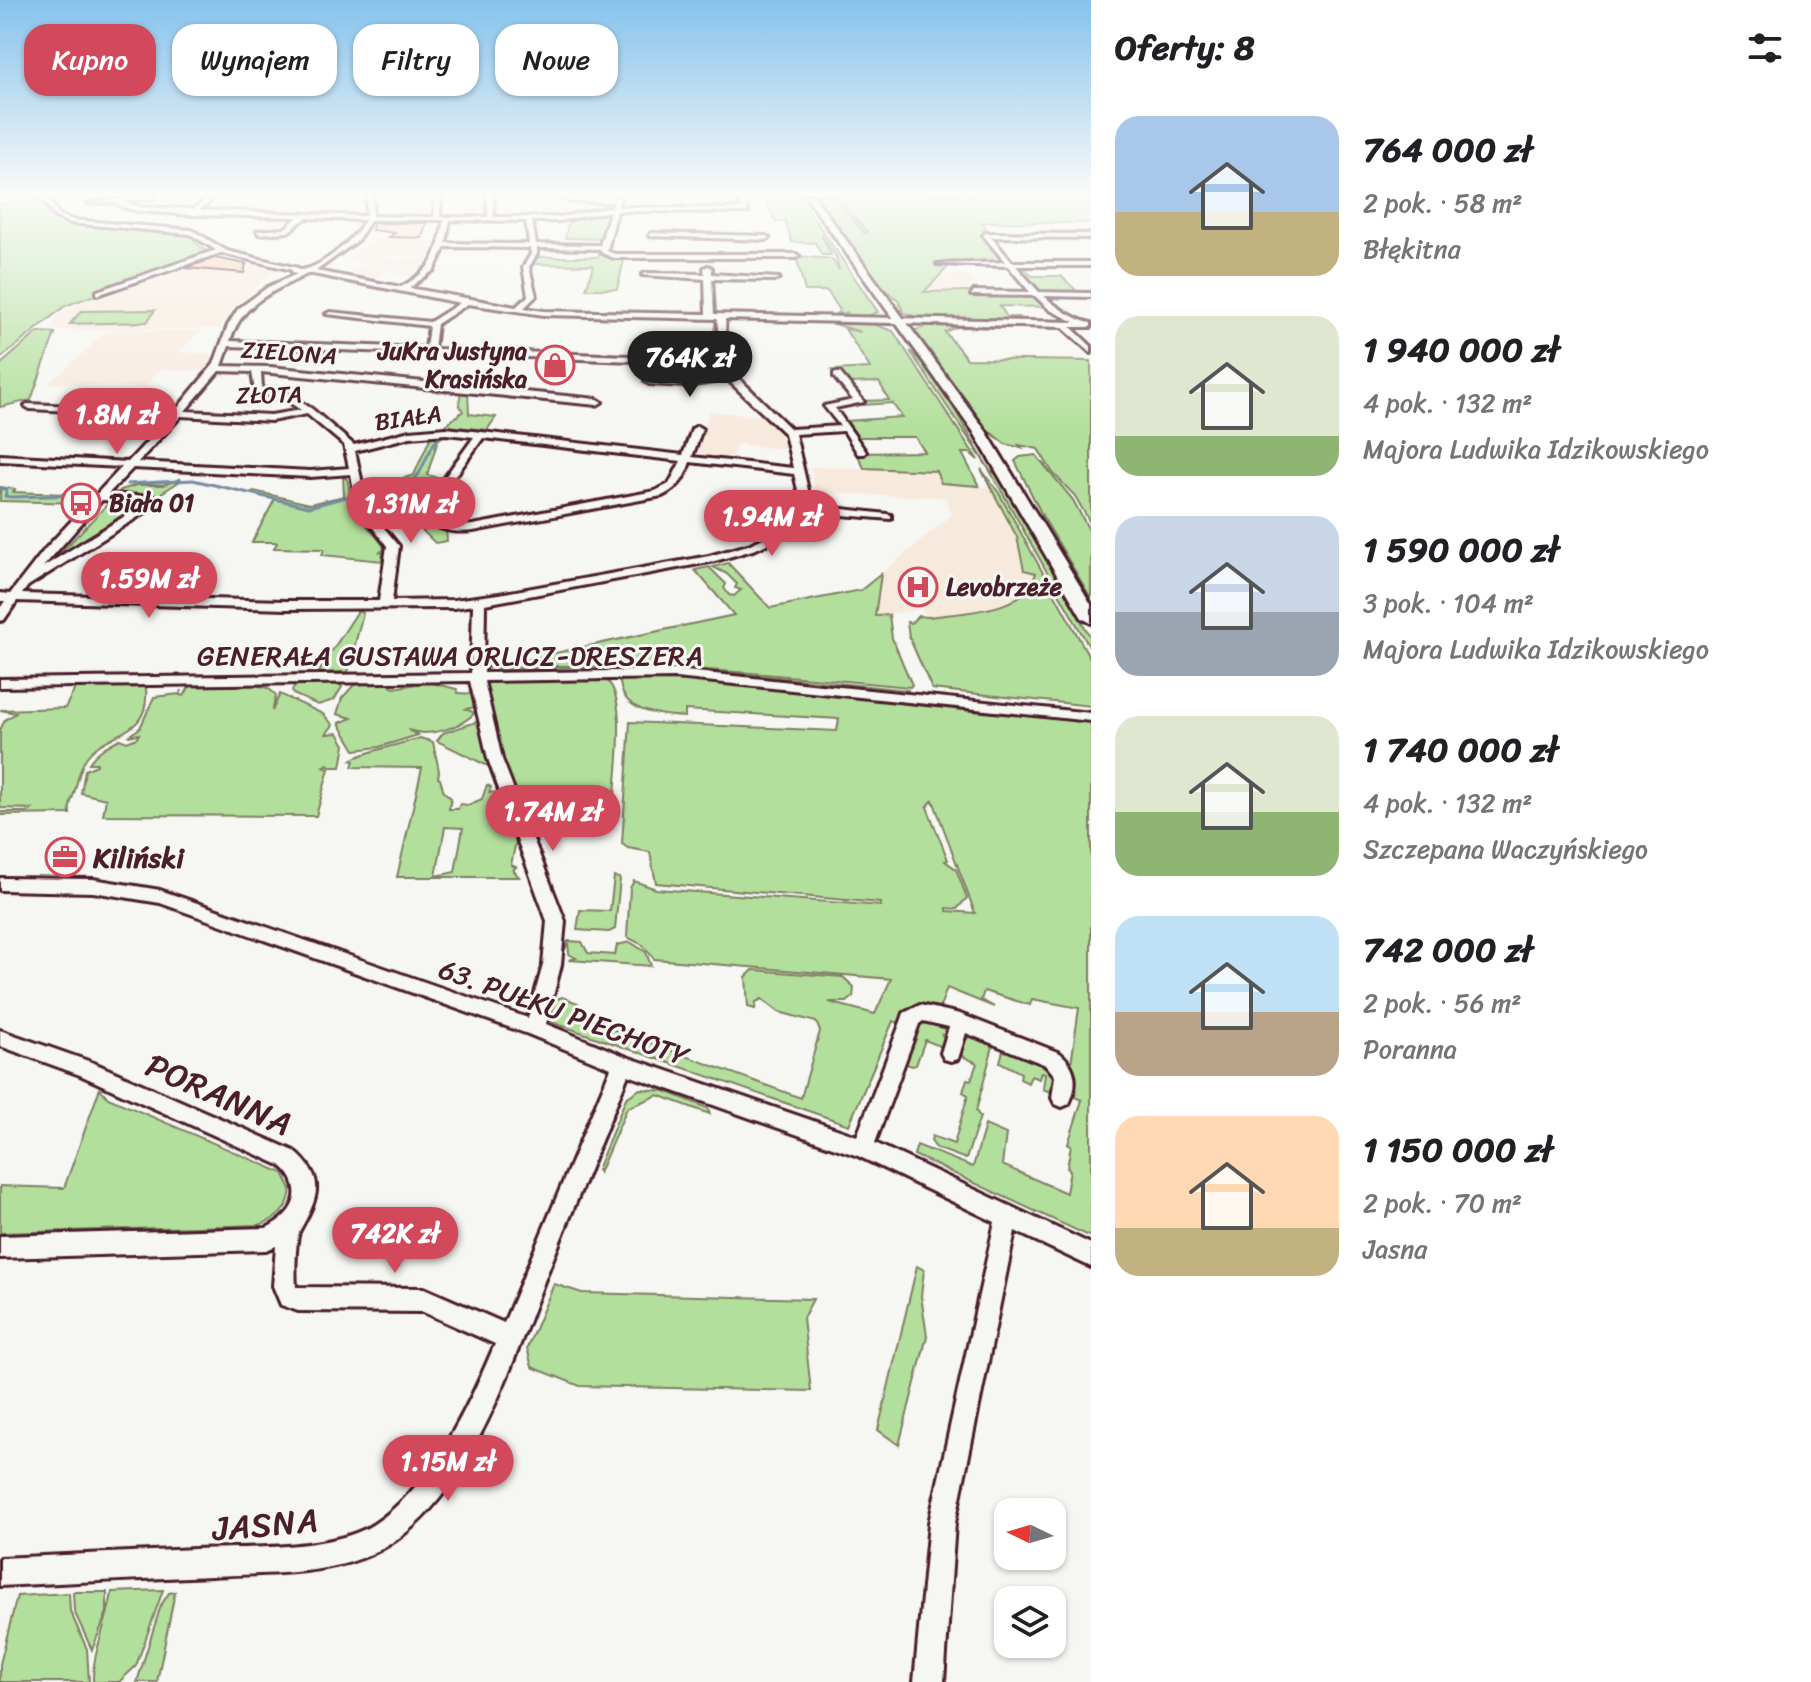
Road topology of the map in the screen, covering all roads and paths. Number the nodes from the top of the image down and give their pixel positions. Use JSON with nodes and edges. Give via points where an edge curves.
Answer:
{"nodes":[{"id":1,"x":156,"y":273,"type":"edge"},
{"id":2,"x":299,"y":273,"type":"edge"},
{"id":3,"x":318,"y":273,"type":"edge"},
{"id":4,"x":429,"y":273,"type":"edge"},
{"id":5,"x":527,"y":273,"type":"edge"},
{"id":6,"x":708,"y":273,"type":"edge"},
{"id":7,"x":774,"y":273,"type":"edge"},
{"id":8,"x":866,"y":273,"type":"edge"},
{"id":9,"x":1020,"y":273,"type":"edge"},
{"id":10,"x":646,"y":275,"type":"joint"},
{"id":11,"x":708,"y":277,"type":"junction"},
{"id":12,"x":775,"y":278,"type":"junction"},
{"id":13,"x":645,"y":285,"type":"dead end"},
{"id":14,"x":402,"y":289,"type":"junction"},
{"id":15,"x":777,"y":289,"type":"dead end"},
{"id":16,"x":100,"y":293,"type":"dead end"},
{"id":17,"x":974,"y":293,"type":"dead end"},
{"id":18,"x":1038,"y":294,"type":"junction"},
{"id":19,"x":1091,"y":295,"type":"edge"},
{"id":20,"x":467,"y":302,"type":"junction"},
{"id":21,"x":517,"y":311,"type":"junction"},
{"id":22,"x":330,"y":314,"type":"dead end"},
{"id":23,"x":560,"y":314,"type":"junction"},
{"id":24,"x":715,"y":317,"type":"junction"},
{"id":25,"x":899,"y":320,"type":"junction"},
{"id":26,"x":431,"y":324,"type":"junction"},
{"id":27,"x":1064,"y":324,"type":"junction"},
{"id":28,"x":1088,"y":325,"type":"edge"},
{"id":29,"x":554,"y":328,"type":"dead end"},
{"id":30,"x":225,"y":343,"type":"junction"},
{"id":31,"x":1089,"y":346,"type":"edge"},
{"id":32,"x":430,"y":350,"type":"junction"},
{"id":33,"x":718,"y":362,"type":"junction"},
{"id":34,"x":216,"y":368,"type":"junction"},
{"id":35,"x":256,"y":369,"type":"junction"},
{"id":36,"x":837,"y":375,"type":"dead end"},
{"id":37,"x":730,"y":377,"type":"junction"},
{"id":38,"x":649,"y":381,"type":"dead end"},
{"id":39,"x":597,"y":402,"type":"dead end"},
{"id":40,"x":30,"y":406,"type":"dead end"},
{"id":41,"x":309,"y":411,"type":"junction"},
{"id":42,"x":177,"y":414,"type":"junction"},
{"id":43,"x":847,"y":428,"type":"junction"},
{"id":44,"x":697,"y":429,"type":"dead end"},
{"id":45,"x":789,"y":432,"type":"junction"},
{"id":46,"x":481,"y":434,"type":"junction"},
{"id":47,"x":351,"y":449,"type":"junction"},
{"id":48,"x":861,"y":452,"type":"dead end"},
{"id":49,"x":0,"y":458,"type":"edge"},
{"id":50,"x":685,"y":458,"type":"junction"},
{"id":51,"x":132,"y":465,"type":"junction"},
{"id":52,"x":355,"y":471,"type":"junction"},
{"id":53,"x":800,"y":472,"type":"junction"},
{"id":54,"x":100,"y":497,"type":"junction"},
{"id":55,"x":801,"y":508,"type":"junction"},
{"id":56,"x":887,"y":517,"type":"dead end"},
{"id":57,"x":22,"y":584,"type":"junction"},
{"id":58,"x":6,"y":597,"type":"edge"},
{"id":59,"x":479,"y":601,"type":"junction"},
{"id":60,"x":385,"y":605,"type":"junction"},
{"id":61,"x":0,"y":617,"type":"edge"},
{"id":62,"x":1091,"y":618,"type":"edge"},
{"id":63,"x":477,"y":676,"type":"junction"},
{"id":64,"x":0,"y":683,"type":"edge"},
{"id":65,"x":1091,"y":717,"type":"edge"},
{"id":66,"x":0,"y":884,"type":"edge"},
{"id":67,"x":960,"y":1022,"type":"junction"},
{"id":68,"x":535,"y":1028,"type":"junction"},
{"id":69,"x":0,"y":1038,"type":"edge"},
{"id":70,"x":951,"y":1053,"type":"dead end"},
{"id":71,"x":622,"y":1064,"type":"junction"},
{"id":72,"x":1062,"y":1098,"type":"dead end"},
{"id":73,"x":863,"y":1148,"type":"junction"},
{"id":74,"x":1007,"y":1217,"type":"junction"},
{"id":75,"x":288,"y":1230,"type":"junction"},
{"id":76,"x":0,"y":1247,"type":"edge"},
{"id":77,"x":1091,"y":1256,"type":"edge"},
{"id":78,"x":509,"y":1338,"type":"junction"},
{"id":79,"x":0,"y":1572,"type":"edge"},
{"id":80,"x":929,"y":1682,"type":"edge"}],
"edges":[{"from":1,"to":16,"type":"street"},
{"from":2,"to":30,"type":"street","via":[[240,312]]},
{"from":3,"to":14,"type":"street"},
{"from":4,"to":14,"type":"street"},
{"from":5,"to":21,"type":"street","via":[[532,296]]},
{"from":6,"to":11,"type":"street"},
{"from":7,"to":12,"type":"street"},
{"from":8,"to":25,"type":"main road"},
{"from":9,"to":18,"type":"street"},
{"from":10,"to":11,"type":"street"},
{"from":10,"to":13,"type":"street"},
{"from":11,"to":12,"type":"street"},
{"from":11,"to":24,"type":"street"},
{"from":12,"to":15,"type":"street"},
{"from":14,"to":20,"type":"street"},
{"from":17,"to":18,"type":"street"},
{"from":18,"to":19,"type":"street"},
{"from":18,"to":28,"type":"street","via":[[1056,310]]},
{"from":20,"to":21,"type":"street"},
{"from":20,"to":26,"type":"street"},
{"from":21,"to":23,"type":"street"},
{"from":22,"to":26,"type":"street"},
{"from":23,"to":24,"type":"street"},
{"from":23,"to":29,"type":"street"},
{"from":24,"to":25,"type":"street"},
{"from":24,"to":33,"type":"street","via":[[723,336]]},
{"from":25,"to":27,"type":"street"},
{"from":25,"to":62,"type":"main road","via":[[993,452]]},
{"from":26,"to":32,"type":"street"},
{"from":27,"to":28,"type":"street"},
{"from":27,"to":31,"type":"street"},
{"from":30,"to":32,"type":"street"},
{"from":30,"to":34,"type":"street"},
{"from":32,"to":33,"type":"street"},
{"from":33,"to":37,"type":"street"},
{"from":34,"to":35,"type":"street","name":"ZIELONA"},
{"from":34,"to":42,"type":"street"},
{"from":35,"to":39,"type":"street","name":"ZIELONA"},
{"from":35,"to":41,"type":"street","via":[[258,390],[285,396]]},
{"from":36,"to":43,"type":"street","via":[[859,402],[829,406]]},
{"from":37,"to":38,"type":"street"},
{"from":37,"to":45,"type":"street"},
{"from":40,"to":42,"type":"street","name":"ZŁOTA"},
{"from":41,"to":42,"type":"street","name":"ZŁOTA","via":[[274,418]]},
{"from":41,"to":47,"type":"street","name":"ZŁOTA"},
{"from":42,"to":51,"type":"street"},
{"from":43,"to":45,"type":"street"},
{"from":43,"to":48,"type":"street"},
{"from":44,"to":50,"type":"street"},
{"from":45,"to":53,"type":"street"},
{"from":46,"to":47,"type":"street","name":"BIAŁA","via":[[425,431]]},
{"from":46,"to":50,"type":"street","name":"BIAŁA"},
{"from":46,"to":50,"type":"street","via":[[429,506],[434,522],[475,528],[647,498],[676,483]]},
{"from":47,"to":52,"type":"street","name":"BIAŁA"},
{"from":49,"to":51,"type":"street","name":"BIAŁA"},
{"from":50,"to":53,"type":"street","name":"BIAŁA"},
{"from":51,"to":52,"type":"street","name":"BIAŁA","via":[[313,475]]},
{"from":51,"to":54,"type":"street"},
{"from":52,"to":60,"type":"street","via":[[362,507],[393,546]]},
{"from":53,"to":55,"type":"street"},
{"from":54,"to":57,"type":"street"},
{"from":54,"to":57,"type":"street","via":[[158,500]]},
{"from":55,"to":56,"type":"street"},
{"from":55,"to":59,"type":"street","via":[[781,533],[739,552]]},
{"from":57,"to":58,"type":"street"},
{"from":58,"to":60,"type":"street"},
{"from":58,"to":61,"type":"street"},
{"from":59,"to":60,"type":"street"},
{"from":59,"to":63,"type":"street"},
{"from":63,"to":64,"type":"street","name":"GENERAŁA GUSTAWA ORLICZ-DRESZERA"},
{"from":63,"to":65,"type":"street","name":"GENERAŁA GUSTAWA ORLICZ-DRESZERA","via":[[676,674]]},
{"from":63,"to":68,"type":"street","via":[[495,759],[556,921],[552,965]]},
{"from":66,"to":68,"type":"street","name":"63. PUŁKU PIECHOTY","via":[[104,885],[145,891]]},
{"from":67,"to":70,"type":"street"},
{"from":67,"to":72,"type":"street","via":[[1058,1063],[1067,1078]]},
{"from":67,"to":73,"type":"street","via":[[928,1012],[911,1019]]},
{"from":68,"to":71,"type":"street","name":"63. PUŁKU PIECHOTY"},
{"from":69,"to":75,"type":"street","name":"PORANNA","via":[[87,1069],[294,1163],[305,1180],[306,1197]]},
{"from":71,"to":73,"type":"street","name":"63. PUŁKU PIECHOTY"},
{"from":71,"to":78,"type":"street","name":"JASNA"},
{"from":73,"to":74,"type":"street","name":"63. PUŁKU PIECHOTY"},
{"from":74,"to":77,"type":"street","name":"63. PUŁKU PIECHOTY"},
{"from":74,"to":80,"type":"street","via":[[942,1523]]},
{"from":75,"to":76,"type":"street","via":[[238,1242]]},
{"from":75,"to":78,"type":"street","via":[[284,1286],[289,1297],[424,1300]]},
{"from":78,"to":79,"type":"street","name":"JASNA","via":[[457,1450],[413,1508],[369,1541],[301,1558]]}]}
